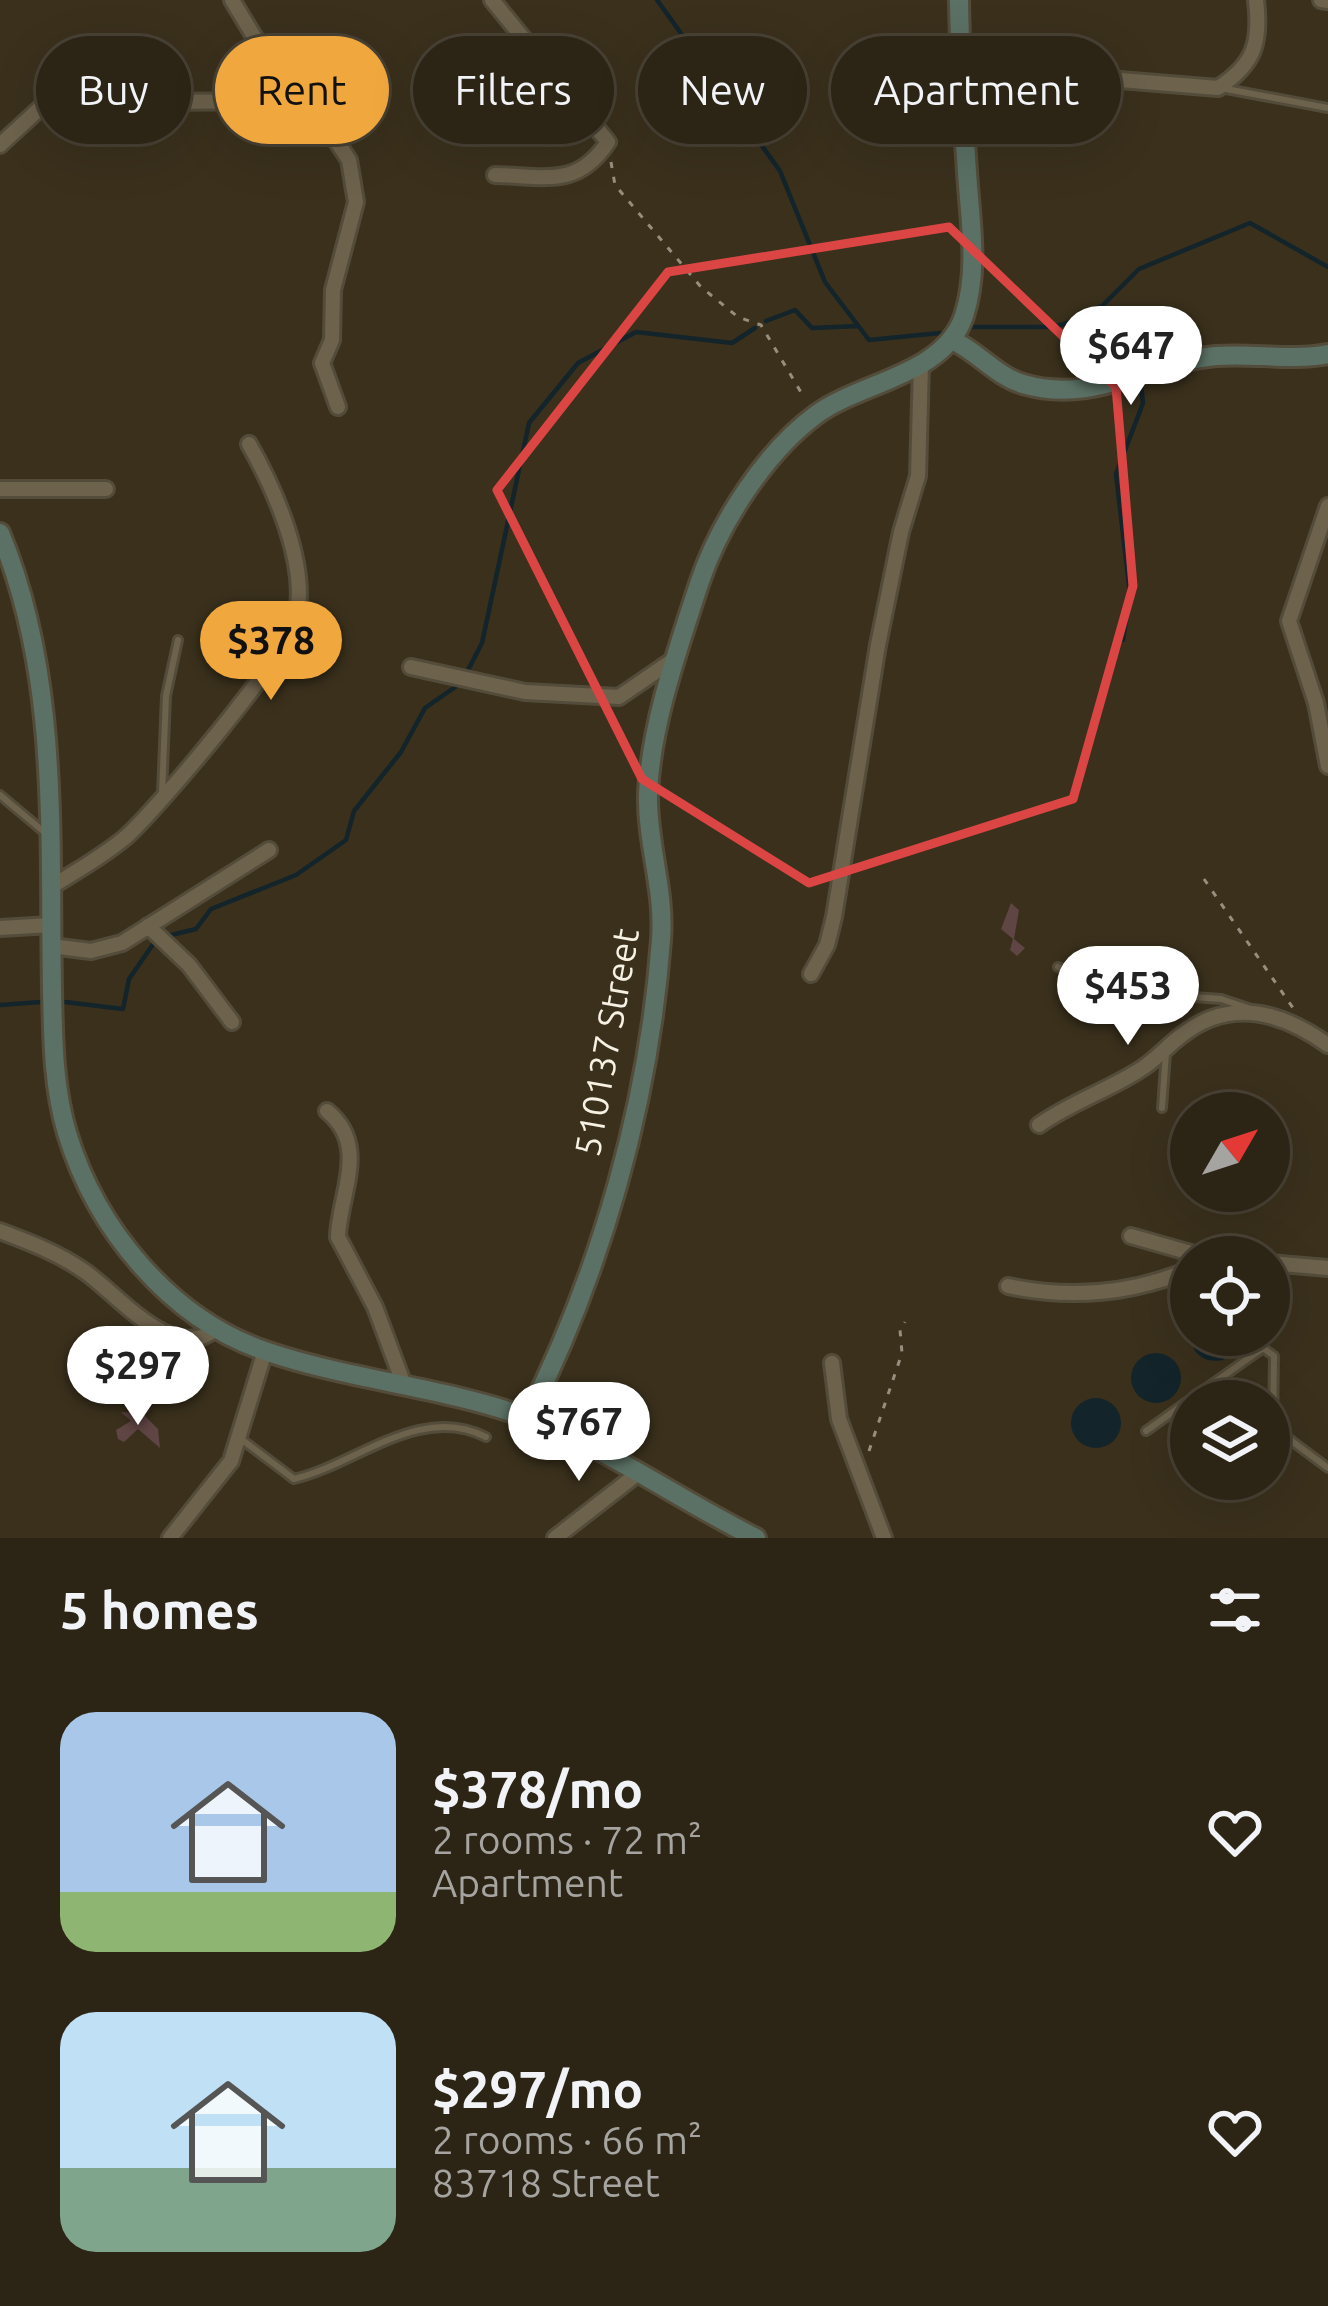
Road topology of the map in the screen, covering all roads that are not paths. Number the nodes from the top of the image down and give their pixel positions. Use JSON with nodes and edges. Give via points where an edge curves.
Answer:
{"nodes":[{"id":1,"x":232,"y":0,"type":"edge"},
{"id":2,"x":492,"y":0,"type":"edge"},
{"id":3,"x":959,"y":0,"type":"edge"},
{"id":4,"x":1256,"y":0,"type":"edge"},
{"id":5,"x":251,"y":36,"type":"edge"},
{"id":6,"x":960,"y":36,"type":"edge"},
{"id":7,"x":1121,"y":81,"type":"edge"},
{"id":8,"x":1217,"y":88,"type":"junction"},
{"id":9,"x":215,"y":102,"type":"edge"},
{"id":10,"x":1328,"y":108,"type":"edge"},
{"id":11,"x":338,"y":144,"type":"edge"},
{"id":12,"x":965,"y":144,"type":"edge"},
{"id":13,"x":0,"y":145,"type":"edge"},
{"id":14,"x":495,"y":175,"type":"dead end"},
{"id":15,"x":952,"y":340,"type":"junction"},
{"id":16,"x":1328,"y":354,"type":"edge"},
{"id":17,"x":921,"y":364,"type":"junction"},
{"id":18,"x":338,"y":407,"type":"dead end"},
{"id":19,"x":249,"y":444,"type":"dead end"},
{"id":20,"x":0,"y":489,"type":"edge"},
{"id":21,"x":106,"y":489,"type":"dead end"},
{"id":22,"x":1328,"y":506,"type":"edge"},
{"id":23,"x":0,"y":533,"type":"edge"},
{"id":24,"x":178,"y":640,"type":"dead end"},
{"id":25,"x":678,"y":657,"type":"junction"},
{"id":26,"x":411,"y":667,"type":"dead end"},
{"id":27,"x":1328,"y":766,"type":"edge"},
{"id":28,"x":162,"y":794,"type":"junction"},
{"id":29,"x":0,"y":795,"type":"edge"},
{"id":30,"x":50,"y":837,"type":"junction"},
{"id":31,"x":269,"y":850,"type":"dead end"},
{"id":32,"x":51,"y":887,"type":"junction"},
{"id":33,"x":51,"y":925,"type":"junction"},
{"id":34,"x":2,"y":926,"type":"edge"},
{"id":35,"x":148,"y":926,"type":"junction"},
{"id":36,"x":51,"y":946,"type":"junction"},
{"id":37,"x":1058,"y":967,"type":"dead end"},
{"id":38,"x":811,"y":974,"type":"dead end"},
{"id":39,"x":1254,"y":1010,"type":"junction"},
{"id":40,"x":232,"y":1022,"type":"dead end"},
{"id":41,"x":1171,"y":1045,"type":"junction"},
{"id":42,"x":1328,"y":1045,"type":"edge"},
{"id":43,"x":1162,"y":1108,"type":"dead end"},
{"id":44,"x":327,"y":1111,"type":"dead end"},
{"id":45,"x":1039,"y":1125,"type":"dead end"},
{"id":46,"x":1131,"y":1236,"type":"dead end"},
{"id":47,"x":4,"y":1237,"type":"edge"},
{"id":48,"x":1170,"y":1247,"type":"edge"},
{"id":49,"x":1290,"y":1265,"type":"edge"},
{"id":50,"x":1328,"y":1268,"type":"edge"},
{"id":51,"x":1170,"y":1275,"type":"edge"},
{"id":52,"x":1008,"y":1286,"type":"dead end"},
{"id":53,"x":218,"y":1328,"type":"junction"},
{"id":54,"x":265,"y":1351,"type":"junction"},
{"id":55,"x":832,"y":1364,"type":"dead end"},
{"id":56,"x":404,"y":1385,"type":"junction"},
{"id":57,"x":527,"y":1418,"type":"junction"},
{"id":58,"x":1146,"y":1431,"type":"dead end"},
{"id":59,"x":486,"y":1437,"type":"dead end"},
{"id":60,"x":241,"y":1438,"type":"junction"},
{"id":61,"x":1328,"y":1468,"type":"edge"},
{"id":62,"x":637,"y":1474,"type":"junction"},
{"id":63,"x":723,"y":1530,"type":"edge"},
{"id":64,"x":170,"y":1538,"type":"edge"},
{"id":65,"x":555,"y":1538,"type":"edge"},
{"id":66,"x":756,"y":1538,"type":"edge"},
{"id":67,"x":884,"y":1538,"type":"edge"}],
"edges":[{"from":1,"to":5,"type":"street"},
{"from":2,"to":14,"type":"street","via":[[608,142],[575,176]]},
{"from":3,"to":6,"type":"street"},
{"from":4,"to":8,"type":"street","via":[[1257,48]]},
{"from":7,"to":8,"type":"street"},
{"from":8,"to":10,"type":"lane"},
{"from":9,"to":13,"type":"street","via":[[69,91]]},
{"from":11,"to":18,"type":"street","via":[[354,179],[353,225],[322,363]]},
{"from":12,"to":15,"type":"street","via":[[973,261]]},
{"from":15,"to":16,"type":"street","via":[[1017,383],[1065,391],[1216,356]]},
{"from":15,"to":17,"type":"street","name":"510137 Street"},
{"from":17,"to":25,"type":"street","name":"510137 Street","via":[[814,417],[782,446],[719,537]]},
{"from":17,"to":38,"type":"street","via":[[918,476],[878,645],[834,917]]},
{"from":19,"to":28,"type":"street","via":[[291,553],[296,617],[250,691]]},
{"from":20,"to":21,"type":"street"},
{"from":22,"to":27,"type":"street","via":[[1289,621]]},
{"from":23,"to":30,"type":"street","via":[[42,681]]},
{"from":24,"to":28,"type":"lane","via":[[166,696]]},
{"from":25,"to":26,"type":"street","via":[[620,697],[525,692]]},
{"from":25,"to":57,"type":"street","name":"510137 Street","via":[[648,795],[661,940],[631,1131],[567,1333]]},
{"from":28,"to":32,"type":"street","via":[[128,835]]},
{"from":29,"to":30,"type":"lane"},
{"from":30,"to":32,"type":"street"},
{"from":31,"to":35,"type":"street"},
{"from":32,"to":33,"type":"street"},
{"from":33,"to":34,"type":"street"},
{"from":33,"to":36,"type":"street"},
{"from":35,"to":36,"type":"street","via":[[105,949]]},
{"from":35,"to":40,"type":"street"},
{"from":36,"to":53,"type":"street","via":[[58,1088],[79,1166],[146,1271]]},
{"from":37,"to":39,"type":"lane","via":[[1112,991],[1221,999]]},
{"from":39,"to":41,"type":"street","via":[[1210,1018]]},
{"from":39,"to":42,"type":"street"},
{"from":41,"to":43,"type":"lane"},
{"from":41,"to":45,"type":"street"},
{"from":44,"to":56,"type":"street","via":[[343,1127],[350,1152],[338,1237]]},
{"from":46,"to":48,"type":"street"},
{"from":47,"to":53,"type":"street","via":[[83,1270],[170,1335],[200,1338]]},
{"from":49,"to":50,"type":"street"},
{"from":51,"to":52,"type":"street","via":[[1112,1291]]},
{"from":53,"to":54,"type":"street"},
{"from":54,"to":56,"type":"street"},
{"from":54,"to":60,"type":"street"},
{"from":55,"to":67,"type":"street","via":[[838,1419]]},
{"from":56,"to":57,"type":"street"},
{"from":57,"to":62,"type":"street"},
{"from":58,"to":61,"type":"lane","via":[[1263,1348],[1274,1356],[1274,1427]]},
{"from":59,"to":60,"type":"lane","via":[[447,1429],[389,1438],[294,1479]]},
{"from":60,"to":64,"type":"street","via":[[211,1492]]},
{"from":62,"to":63,"type":"street"},
{"from":62,"to":65,"type":"street"},
{"from":63,"to":66,"type":"street"}]}
